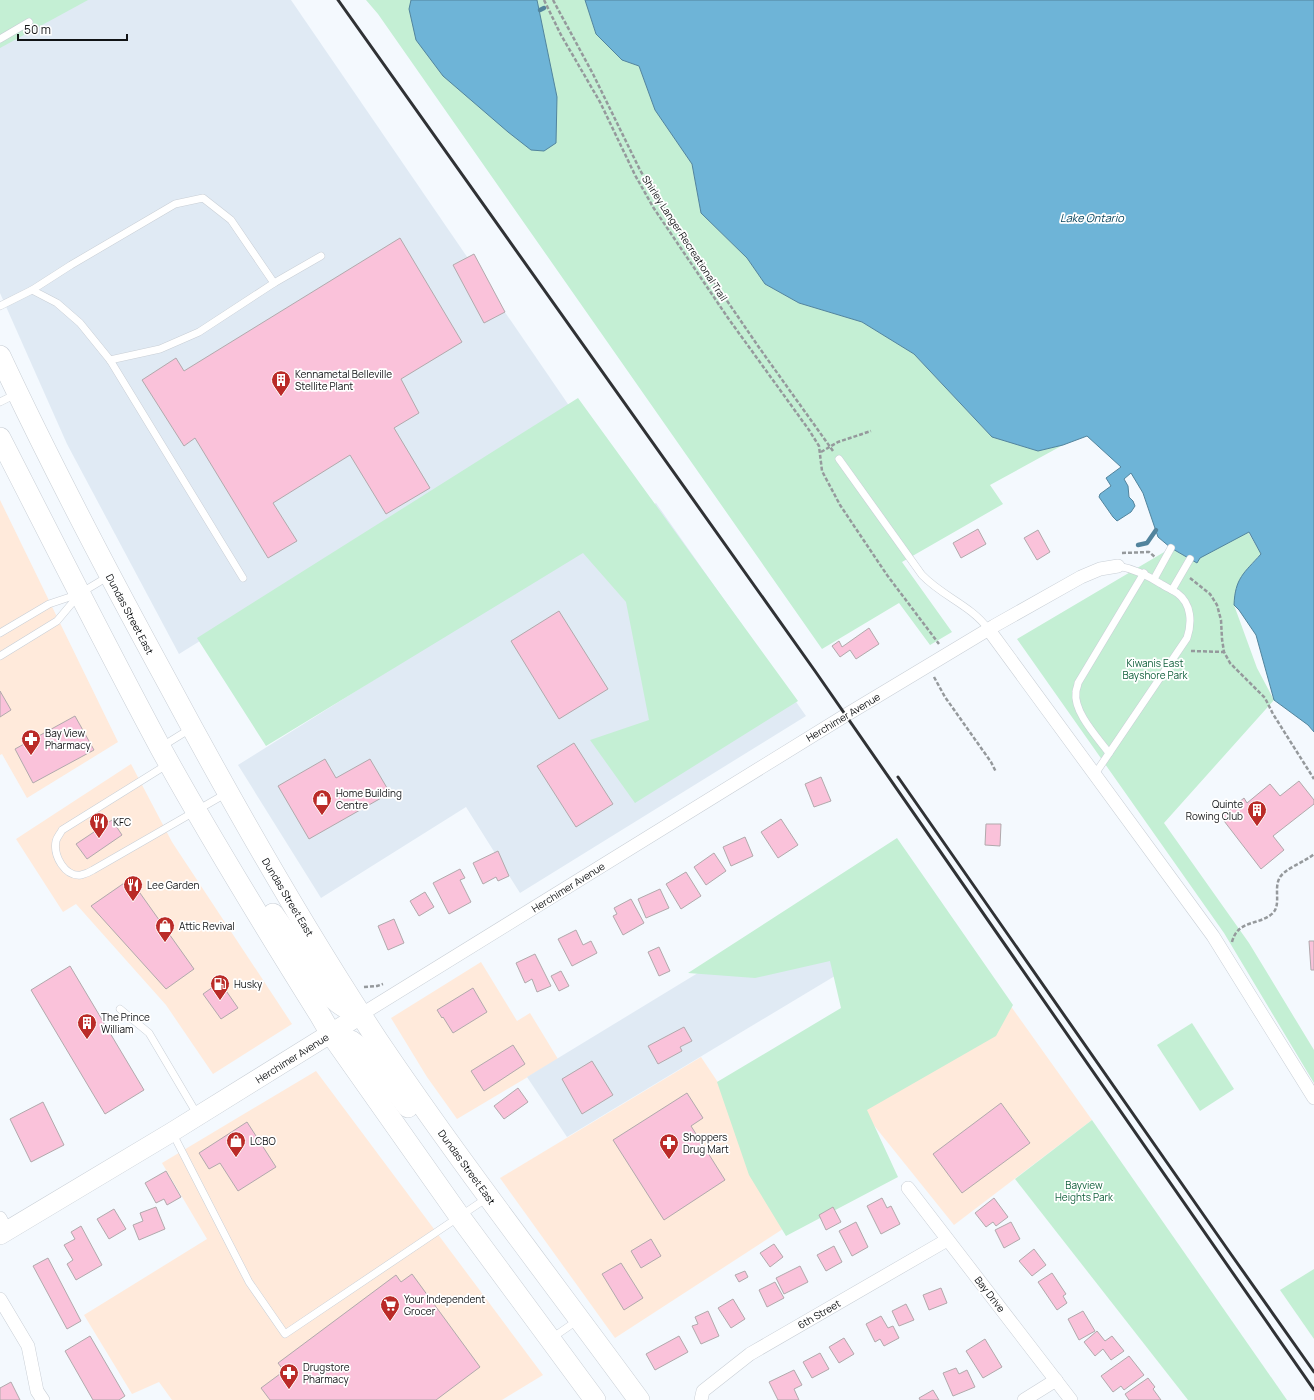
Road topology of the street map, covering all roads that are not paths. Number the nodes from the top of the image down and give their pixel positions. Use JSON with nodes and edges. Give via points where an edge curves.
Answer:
{"nodes":[{"id":1,"x":30,"y":22,"type":"dead end"},
{"id":2,"x":0,"y":39,"type":"edge"},
{"id":3,"x":321,"y":256,"type":"dead end"},
{"id":4,"x":274,"y":284,"type":"junction"},
{"id":5,"x":32,"y":290,"type":"junction"},
{"id":6,"x":0,"y":306,"type":"edge"},
{"id":7,"x":0,"y":356,"type":"edge"},
{"id":8,"x":110,"y":360,"type":"junction"},
{"id":9,"x":9,"y":397,"type":"edge"},
{"id":10,"x":0,"y":438,"type":"edge"},
{"id":11,"x":839,"y":459,"type":"road end"},
{"id":12,"x":1171,"y":548,"type":"dead end"},
{"id":13,"x":1190,"y":559,"type":"dead end"},
{"id":14,"x":1118,"y":566,"type":"joint"},
{"id":15,"x":1144,"y":574,"type":"junction"},
{"id":16,"x":109,"y":576,"type":"junction"},
{"id":17,"x":243,"y":578,"type":"dead end"},
{"id":18,"x":1154,"y":579,"type":"junction"},
{"id":19,"x":1172,"y":590,"type":"junction"},
{"id":20,"x":79,"y":594,"type":"junction"},
{"id":21,"x":989,"y":630,"type":"junction"},
{"id":22,"x":0,"y":633,"type":"edge"},
{"id":23,"x":0,"y":656,"type":"edge"},
{"id":24,"x":192,"y":728,"type":"junction"},
{"id":25,"x":1109,"y":753,"type":"junction"},
{"id":26,"x":165,"y":755,"type":"junction"},
{"id":27,"x":1095,"y":774,"type":"junction"},
{"id":28,"x":227,"y":793,"type":"junction"},
{"id":29,"x":196,"y":810,"type":"junction"},
{"id":30,"x":242,"y":888,"type":"junction"},
{"id":31,"x":120,"y":1008,"type":"dead end"},
{"id":32,"x":362,"y":1014,"type":"junction"},
{"id":33,"x":331,"y":1034,"type":"junction"},
{"id":34,"x":1314,"y":1098,"type":"edge"},
{"id":35,"x":198,"y":1116,"type":"junction"},
{"id":36,"x":172,"y":1132,"type":"junction"},
{"id":37,"x":445,"y":1137,"type":"junction"},
{"id":38,"x":908,"y":1188,"type":"dead end"},
{"id":39,"x":489,"y":1197,"type":"junction"},
{"id":40,"x":460,"y":1217,"type":"junction"},
{"id":41,"x":2,"y":1228,"type":"edge"},
{"id":42,"x":947,"y":1240,"type":"junction"},
{"id":43,"x":0,"y":1299,"type":"edge"},
{"id":44,"x":579,"y":1319,"type":"junction"},
{"id":45,"x":550,"y":1340,"type":"junction"},
{"id":46,"x":1056,"y":1380,"type":"junction"},
{"id":47,"x":43,"y":1400,"type":"edge"},
{"id":48,"x":595,"y":1400,"type":"edge"},
{"id":49,"x":640,"y":1400,"type":"edge"},
{"id":50,"x":701,"y":1400,"type":"edge"},
{"id":51,"x":1024,"y":1400,"type":"edge"},
{"id":52,"x":1071,"y":1400,"type":"edge"}],
"edges":[{"from":1,"to":2,"type":"lane"},
{"from":3,"to":4,"type":"lane"},
{"from":4,"to":5,"type":"lane","via":[[231,220],[203,198],[175,204]]},
{"from":4,"to":8,"type":"lane","via":[[199,332],[160,349]]},
{"from":5,"to":6,"type":"lane"},
{"from":5,"to":8,"type":"lane","via":[[57,303],[80,323]]},
{"from":7,"to":9,"type":"main road","name":"Dundas Street East"},
{"from":8,"to":17,"type":"lane"},
{"from":9,"to":16,"type":"main road","name":"Dundas Street East"},
{"from":10,"to":20,"type":"main road"},
{"from":11,"to":21,"type":"lane","via":[[922,575],[981,619]]},
{"from":12,"to":18,"type":"lane"},
{"from":13,"to":19,"type":"lane"},
{"from":14,"to":15,"type":"lane","name":"Herchimer Avenue"},
{"from":14,"to":21,"type":"street","name":"Herchimer Avenue","via":[[1080,577]]},
{"from":15,"to":18,"type":"lane","name":"Herchimer Avenue"},
{"from":15,"to":25,"type":"lane","via":[[1078,683],[1076,693],[1081,714]]},
{"from":16,"to":20,"type":"lane"},
{"from":16,"to":24,"type":"main road","name":"Dundas Street East"},
{"from":18,"to":19,"type":"lane","name":"Herchimer Avenue"},
{"from":19,"to":25,"type":"lane","name":"Herchimer Avenue","via":[[1186,604],[1190,616],[1191,627],[1187,638]]},
{"from":20,"to":22,"type":"lane","via":[[49,604]]},
{"from":20,"to":23,"type":"lane","via":[[57,621]]},
{"from":20,"to":26,"type":"main road"},
{"from":21,"to":27,"type":"street"},
{"from":21,"to":32,"type":"street","name":"Herchimer Avenue","via":[[827,726]]},
{"from":24,"to":26,"type":"lane"},
{"from":24,"to":28,"type":"main road","name":"Dundas Street East"},
{"from":25,"to":27,"type":"lane","name":"Herchimer Avenue"},
{"from":26,"to":29,"type":"main road"},
{"from":26,"to":29,"type":"lane","via":[[62,830],[56,839],[56,856],[66,870],[74,875],[82,875]]},
{"from":27,"to":34,"type":"street","via":[[1213,936]]},
{"from":28,"to":29,"type":"lane"},
{"from":28,"to":32,"type":"main road","name":"Dundas Street East","via":[[291,904]]},
{"from":29,"to":30,"type":"main road"},
{"from":30,"to":32,"type":"main road","via":[[274,915],[338,1004]]},
{"from":30,"to":33,"type":"main road"},
{"from":31,"to":35,"type":"lane","via":[[148,1033]]},
{"from":32,"to":33,"type":"street","name":"Herchimer Avenue"},
{"from":32,"to":37,"type":"main road","name":"Dundas Street East"},
{"from":33,"to":35,"type":"street","name":"Herchimer Avenue"},
{"from":33,"to":37,"type":"main road","via":[[362,1049],[417,1118],[425,1126]]},
{"from":33,"to":40,"type":"main road"},
{"from":35,"to":36,"type":"street","name":"Herchimer Avenue"},
{"from":36,"to":40,"type":"lane","via":[[249,1282],[285,1334]]},
{"from":36,"to":41,"type":"street","name":"Herchimer Avenue"},
{"from":37,"to":39,"type":"main road","name":"Dundas Street East"},
{"from":38,"to":42,"type":"street","name":"Bay Drive"},
{"from":39,"to":40,"type":"lane"},
{"from":39,"to":44,"type":"main road","name":"Dundas Street East"},
{"from":40,"to":45,"type":"main road"},
{"from":42,"to":46,"type":"street","name":"Bay Drive"},
{"from":42,"to":50,"type":"street","name":"6th Street","via":[[750,1354],[703,1391]]},
{"from":43,"to":47,"type":"street","via":[[28,1346],[38,1391]]},
{"from":44,"to":45,"type":"lane"},
{"from":44,"to":49,"type":"main road","name":"Dundas Street East"},
{"from":45,"to":48,"type":"main road"},
{"from":46,"to":51,"type":"street"},
{"from":46,"to":52,"type":"street","name":"Bay Drive"}]}
